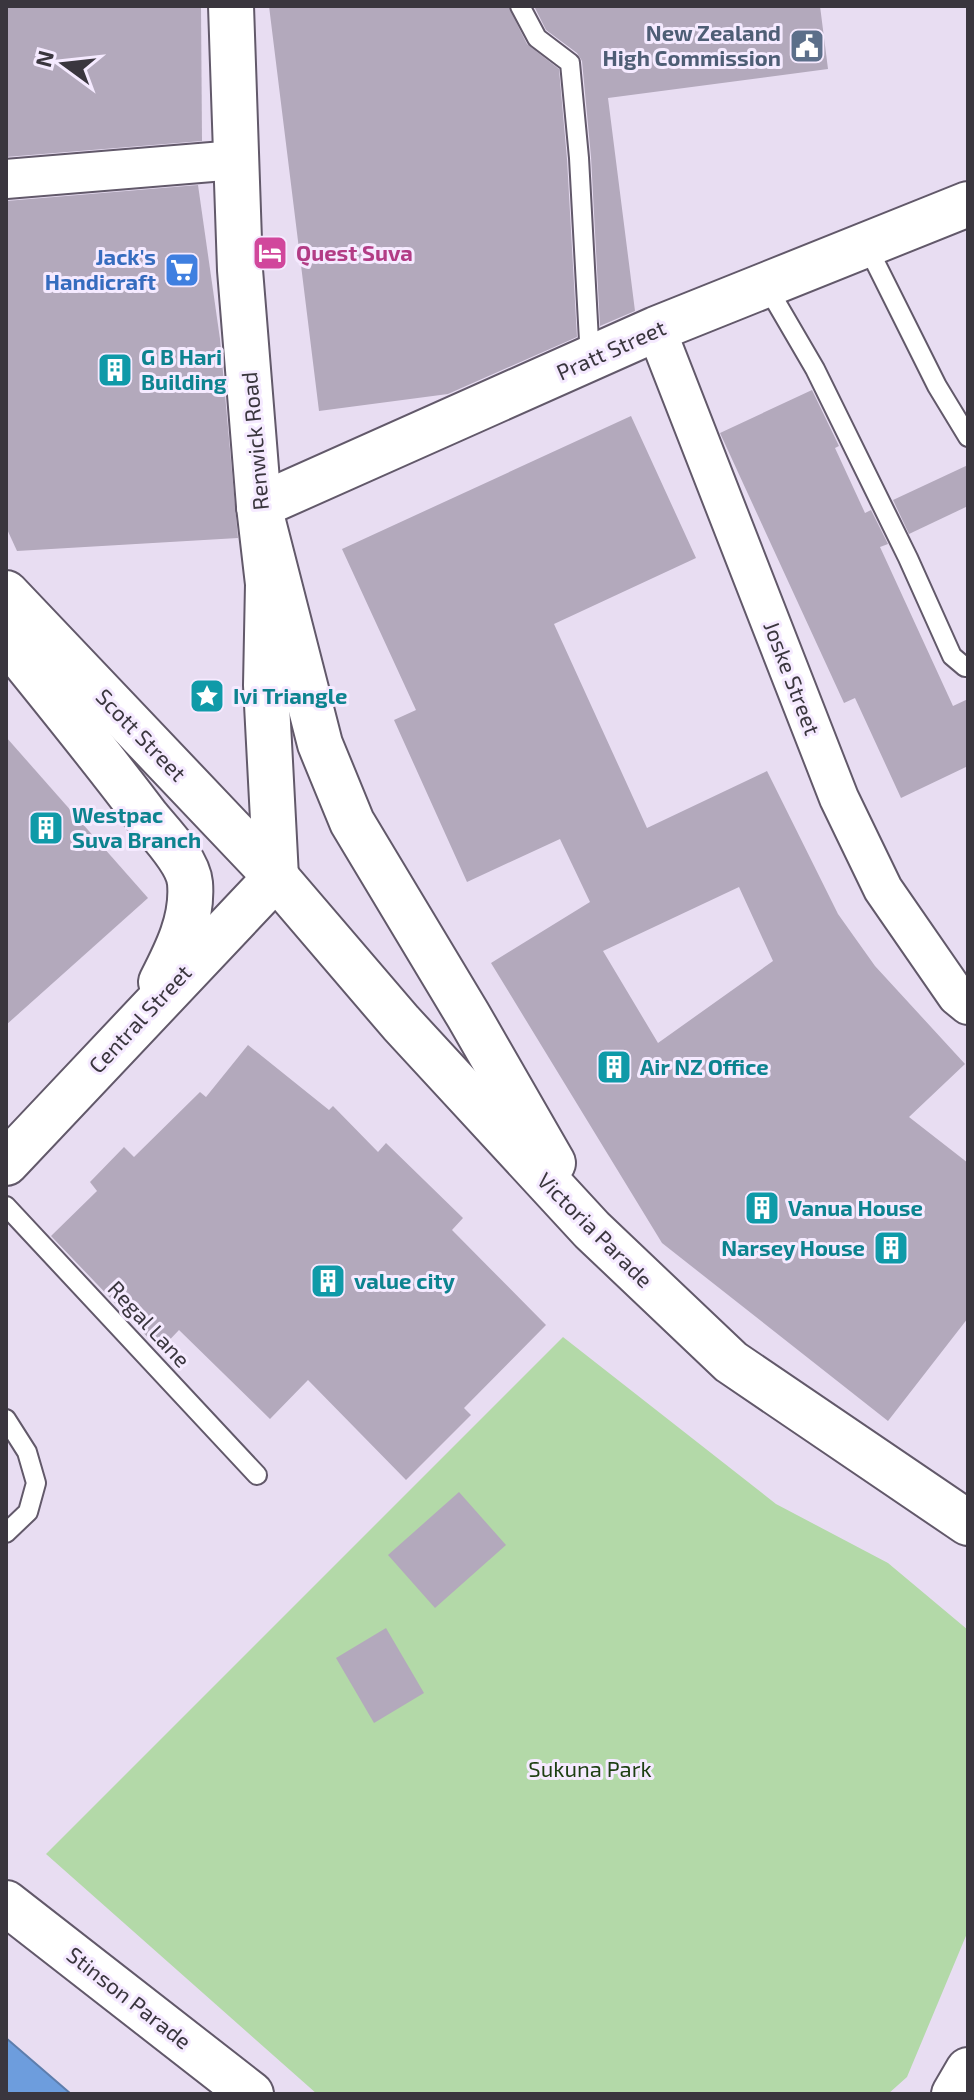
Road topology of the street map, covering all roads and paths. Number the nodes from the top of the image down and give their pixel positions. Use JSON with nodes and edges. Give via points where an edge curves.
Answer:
{"nodes":[{"id":1,"x":231,"y":6,"type":"edge"},
{"id":2,"x":520,"y":6,"type":"edge"},
{"id":3,"x":236,"y":160,"type":"junction"},
{"id":4,"x":6,"y":179,"type":"edge"},
{"id":5,"x":968,"y":204,"type":"edge"},
{"id":6,"x":866,"y":244,"type":"junction"},
{"id":7,"x":766,"y":285,"type":"junction"},
{"id":8,"x":656,"y":329,"type":"junction"},
{"id":9,"x":590,"y":359,"type":"junction"},
{"id":10,"x":968,"y":437,"type":"edge"},
{"id":11,"x":259,"y":506,"type":"junction"},
{"id":12,"x":6,"y":593,"type":"edge"},
{"id":13,"x":6,"y":639,"type":"edge"},
{"id":14,"x":968,"y":667,"type":"edge"},
{"id":15,"x":276,"y":877,"type":"junction"},
{"id":16,"x":968,"y":1005,"type":"edge"},
{"id":17,"x":143,"y":1016,"type":"junction"},
{"id":18,"x":6,"y":1163,"type":"edge"},
{"id":19,"x":6,"y":1206,"type":"edge"},
{"id":20,"x":592,"y":1230,"type":"junction"},
{"id":21,"x":6,"y":1419,"type":"edge"},
{"id":22,"x":257,"y":1475,"type":"dead end"},
{"id":23,"x":968,"y":1523,"type":"edge"},
{"id":24,"x":6,"y":1533,"type":"edge"},
{"id":25,"x":6,"y":1903,"type":"edge"},
{"id":26,"x":968,"y":2070,"type":"edge"},
{"id":27,"x":251,"y":2094,"type":"edge"},
{"id":28,"x":954,"y":2094,"type":"edge"}],
"edges":[{"from":1,"to":3,"type":"main road","name":"Renwick Road"},
{"from":2,"to":9,"type":"lane","via":[[537,38],[570,63]]},
{"from":3,"to":4,"type":"street"},
{"from":3,"to":11,"type":"main road","name":"Renwick Road"},
{"from":5,"to":6,"type":"main road","name":"Pratt Street"},
{"from":6,"to":7,"type":"main road","name":"Pratt Street"},
{"from":6,"to":10,"type":"lane"},
{"from":7,"to":8,"type":"main road","name":"Pratt Street"},
{"from":7,"to":14,"type":"lane","via":[[815,369],[952,656]]},
{"from":8,"to":9,"type":"main road","name":"Pratt Street"},
{"from":8,"to":16,"type":"street","name":"Joske Street","via":[[839,798],[883,889]]},
{"from":9,"to":11,"type":"main road","name":"Pratt Street"},
{"from":11,"to":15,"type":"main road","name":"Renwick Road","via":[[268,584],[266,685]]},
{"from":11,"to":20,"type":"main road","via":[[320,744],[352,822]]},
{"from":12,"to":15,"type":"main road","name":"Scott Street"},
{"from":13,"to":17,"type":"main road","via":[[186,869],[190,883],[183,936]]},
{"from":15,"to":17,"type":"main road","name":"Central Street"},
{"from":15,"to":20,"type":"main road","name":"Victoria Parade","via":[[401,1023]]},
{"from":17,"to":18,"type":"main road","name":"Central Street"},
{"from":19,"to":22,"type":"lane","name":"Regal Lane"},
{"from":20,"to":23,"type":"main road","name":"Victoria Parade","via":[[731,1362]]},
{"from":21,"to":24,"type":"lane","via":[[27,1452],[36,1483],[28,1512]]},
{"from":25,"to":27,"type":"main road","name":"Stinson Parade"},
{"from":26,"to":28,"type":"main road"}]}
